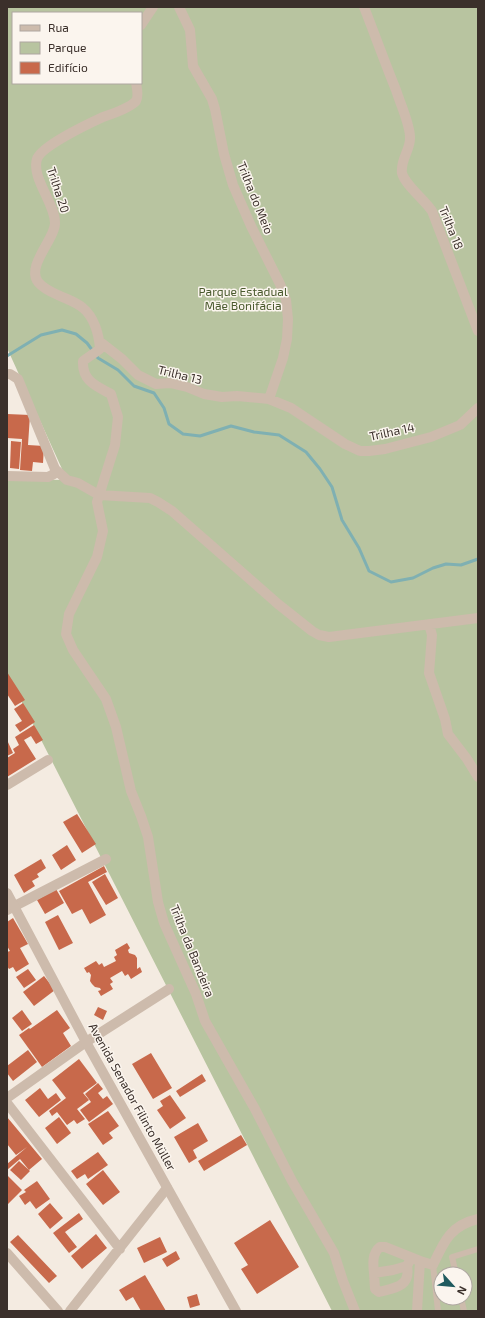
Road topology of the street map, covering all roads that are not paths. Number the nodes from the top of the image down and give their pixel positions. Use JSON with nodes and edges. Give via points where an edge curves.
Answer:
{"nodes":[{"id":1,"x":152,"y":7,"type":"edge"},
{"id":2,"x":179,"y":7,"type":"edge"},
{"id":3,"x":364,"y":7,"type":"edge"},
{"id":4,"x":142,"y":23,"type":"edge"},
{"id":5,"x":136,"y":84,"type":"edge"},
{"id":6,"x":477,"y":329,"type":"edge"},
{"id":7,"x":99,"y":345,"type":"junction"},
{"id":8,"x":7,"y":374,"type":"edge"},
{"id":9,"x":269,"y":399,"type":"junction"},
{"id":10,"x":478,"y":408,"type":"edge"},
{"id":11,"x":55,"y":469,"type":"junction"},
{"id":12,"x":7,"y":476,"type":"edge"},
{"id":13,"x":99,"y":495,"type":"junction"},
{"id":14,"x":478,"y":618,"type":"edge"},
{"id":15,"x":429,"y":624,"type":"junction"},
{"id":16,"x":48,"y":760,"type":"dead end"},
{"id":17,"x":478,"y":777,"type":"edge"},
{"id":18,"x":7,"y":785,"type":"edge"},
{"id":19,"x":106,"y":859,"type":"dead end"},
{"id":20,"x":7,"y":893,"type":"edge"},
{"id":21,"x":10,"y":907,"type":"edge"},
{"id":22,"x":169,"y":989,"type":"dead end"},
{"id":23,"x":86,"y":1042,"type":"junction"},
{"id":24,"x":7,"y":1098,"type":"edge"},
{"id":25,"x":7,"y":1103,"type":"edge"},
{"id":26,"x":168,"y":1188,"type":"junction"},
{"id":27,"x":478,"y":1219,"type":"edge"},
{"id":28,"x":120,"y":1249,"type":"junction"},
{"id":29,"x":478,"y":1249,"type":"edge"},
{"id":30,"x":7,"y":1253,"type":"edge"},
{"id":31,"x":413,"y":1262,"type":"junction"},
{"id":32,"x":433,"y":1265,"type":"junction"},
{"id":33,"x":454,"y":1266,"type":"edge"},
{"id":34,"x":374,"y":1273,"type":"junction"},
{"id":35,"x":58,"y":1311,"type":"edge"},
{"id":36,"x":70,"y":1311,"type":"edge"},
{"id":37,"x":236,"y":1311,"type":"edge"},
{"id":38,"x":355,"y":1311,"type":"edge"},
{"id":39,"x":417,"y":1311,"type":"edge"},
{"id":40,"x":438,"y":1311,"type":"edge"}],
"edges":[{"from":1,"to":4,"type":"street"},
{"from":2,"to":9,"type":"street","name":"Trilha do Meio","via":[[190,30],[193,66],[212,99],[233,185],[286,300],[287,339]]},
{"from":3,"to":6,"type":"street","name":"Trilha 18","via":[[409,130],[410,138],[402,173],[410,187],[432,211]]},
{"from":5,"to":7,"type":"street","name":"Trilha 20","via":[[136,101],[47,147],[38,157],[36,164],[56,224],[37,264],[36,276],[47,290],[82,307],[92,317]]},
{"from":7,"to":9,"type":"street","name":"Trilha 13","via":[[122,359],[138,375],[156,384],[170,383],[222,397]]},
{"from":7,"to":13,"type":"street","via":[[83,361],[83,369],[89,382],[111,394],[118,417],[116,445]]},
{"from":8,"to":11,"type":"street","via":[[18,379]]},
{"from":9,"to":10,"type":"street","name":"Trilha 14","via":[[291,408],[360,451],[385,449],[431,437],[460,425]]},
{"from":11,"to":12,"type":"street","via":[[54,474],[48,477]]},
{"from":11,"to":13,"type":"street","via":[[67,480]]},
{"from":13,"to":15,"type":"street","via":[[142,497],[158,502],[172,511],[278,604],[319,635],[329,637]]},
{"from":13,"to":38,"type":"street","name":"Trilha da Bandeira","via":[[97,502],[102,531],[97,557],[69,614],[66,634],[73,650],[106,699],[116,727],[131,791],[148,837],[154,881],[164,923],[196,994],[205,1021],[334,1253]]},
{"from":14,"to":15,"type":"street"},
{"from":15,"to":17,"type":"street","via":[[432,635],[429,673],[448,734]]},
{"from":16,"to":18,"type":"street"},
{"from":19,"to":21,"type":"street"},
{"from":20,"to":21,"type":"street","name":"Avenida Senador Filinto Müller"},
{"from":21,"to":23,"type":"street","name":"Avenida Senador Filinto Müller"},
{"from":22,"to":23,"type":"street"},
{"from":23,"to":24,"type":"street"},
{"from":23,"to":26,"type":"street","name":"Avenida Senador Filinto Müller"},
{"from":25,"to":28,"type":"street"},
{"from":26,"to":28,"type":"street"},
{"from":26,"to":37,"type":"street","name":"Avenida Senador Filinto Müller"},
{"from":27,"to":32,"type":"street","via":[[453,1231],[444,1242]]},
{"from":28,"to":36,"type":"street"},
{"from":29,"to":33,"type":"lane","via":[[452,1257]]},
{"from":30,"to":35,"type":"street"},
{"from":31,"to":32,"type":"street"},
{"from":31,"to":34,"type":"street","via":[[393,1270]]},
{"from":31,"to":34,"type":"street","via":[[385,1247],[380,1247],[375,1253]]},
{"from":31,"to":34,"type":"street","via":[[401,1286],[379,1292],[375,1290]]},
{"from":31,"to":39,"type":"street"},
{"from":32,"to":40,"type":"lane"}]}
